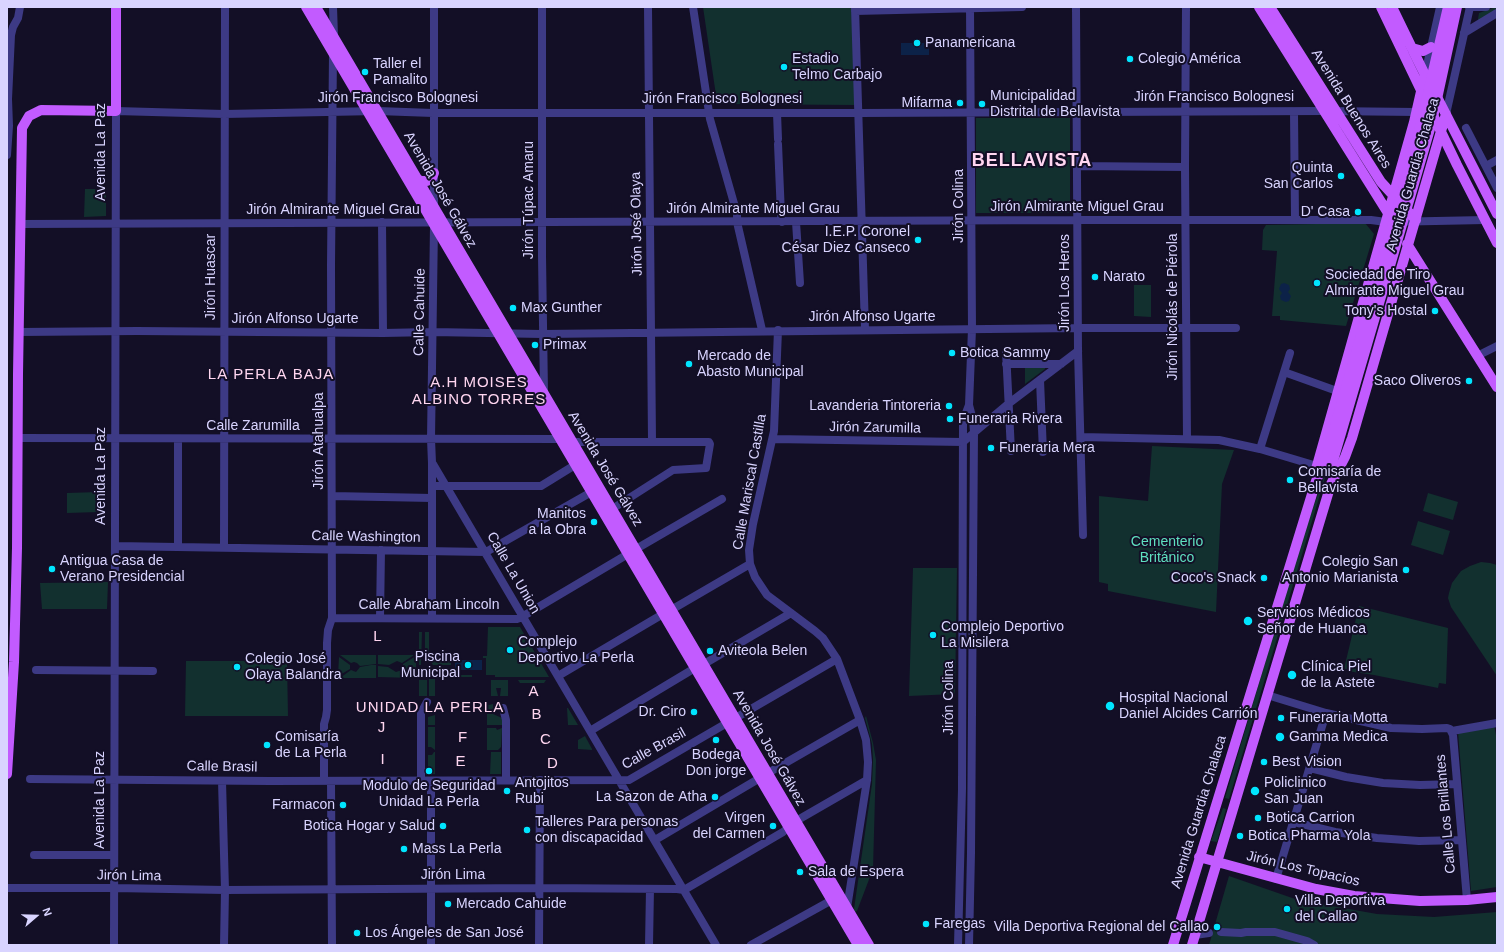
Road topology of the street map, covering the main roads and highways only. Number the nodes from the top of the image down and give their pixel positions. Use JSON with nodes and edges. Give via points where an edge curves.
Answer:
{"nodes":[{"id":1,"x":116,"y":7,"type":"edge"},
{"id":2,"x":306,"y":7,"type":"edge"},
{"id":3,"x":316,"y":7,"type":"edge"},
{"id":4,"x":1259,"y":7,"type":"edge"},
{"id":5,"x":1270,"y":7,"type":"edge"},
{"id":6,"x":1381,"y":7,"type":"edge"},
{"id":7,"x":1392,"y":7,"type":"edge"},
{"id":8,"x":1448,"y":7,"type":"edge"},
{"id":9,"x":1457,"y":7,"type":"edge"},
{"id":10,"x":1431,"y":47,"type":"road end"},
{"id":11,"x":1412,"y":48,"type":"junction"},
{"id":12,"x":1425,"y":74,"type":"junction"},
{"id":13,"x":1422,"y":91,"type":"junction"},
{"id":14,"x":116,"y":111,"type":"joint"},
{"id":15,"x":373,"y":111,"type":"junction"},
{"id":16,"x":1446,"y":114,"type":"junction"},
{"id":17,"x":1442,"y":132,"type":"junction"},
{"id":18,"x":434,"y":173,"type":"road end"},
{"id":19,"x":418,"y":179,"type":"junction"},
{"id":20,"x":1393,"y":196,"type":"junction"},
{"id":21,"x":1497,"y":214,"type":"edge"},
{"id":22,"x":1387,"y":217,"type":"junction"},
{"id":23,"x":1416,"y":220,"type":"junction"},
{"id":24,"x":439,"y":222,"type":"junction"},
{"id":25,"x":1497,"y":243,"type":"edge"},
{"id":26,"x":1407,"y":244,"type":"junction"},
{"id":27,"x":503,"y":333,"type":"junction"},
{"id":28,"x":1497,"y":387,"type":"edge"},
{"id":29,"x":1325,"y":463,"type":"junction"},
{"id":30,"x":1331,"y":484,"type":"junction"},
{"id":31,"x":596,"y":490,"type":"junction"},
{"id":32,"x":632,"y":551,"type":"junction"},
{"id":33,"x":7,"y":774,"type":"edge"},
{"id":34,"x":793,"y":825,"type":"junction"},
{"id":35,"x":1200,"y":857,"type":"junction"},
{"id":36,"x":1217,"y":862,"type":"junction"},
{"id":37,"x":1497,"y":897,"type":"edge"},
{"id":38,"x":1193,"y":940,"type":"edge"},
{"id":39,"x":854,"y":942,"type":"edge"},
{"id":40,"x":869,"y":945,"type":"edge"},
{"id":41,"x":1173,"y":945,"type":"edge"}],
"edges":[{"from":1,"to":14,"type":"main road","name":"Avenida La Paz"},
{"from":2,"to":15,"type":"main road","name":"Avenida José Gálvez"},
{"from":3,"to":15,"type":"main road","name":"Avenida José Gálvez"},
{"from":4,"to":22,"type":"main road","name":"Avenida Buenos Aires"},
{"from":5,"to":20,"type":"main road","name":"Avenida Buenos Aires","via":[[1380,182]]},
{"from":6,"to":13,"type":"main road"},
{"from":7,"to":11,"type":"main road"},
{"from":8,"to":29,"type":"main road","name":"Avenida Guardia Chalaca","bridge":true,"via":[[1417,140]]},
{"from":9,"to":29,"type":"main road","name":"Avenida Guardia Chalaca","bridge":true,"via":[[1432,122]]},
{"from":10,"to":11,"type":"main road","via":[[1423,51]]},
{"from":11,"to":12,"type":"main road"},
{"from":12,"to":13,"type":"main road","name":"Avenida Guardia Chalaca"},
{"from":12,"to":16,"type":"main road"},
{"from":13,"to":17,"type":"main road"},
{"from":13,"to":20,"type":"main road","name":"Avenida Guardia Chalaca"},
{"from":14,"to":33,"type":"main road","name":"Jirón Francisco Bolognesi","via":[[36,111],[29,116],[22,132],[17,548],[14,662]]},
{"from":15,"to":19,"type":"main road","name":"Avenida José Gálvez"},
{"from":15,"to":24,"type":"main road","name":"Avenida José Gálvez"},
{"from":16,"to":17,"type":"main road","name":"Avenida Guardia Chalaca"},
{"from":16,"to":21,"type":"main road"},
{"from":17,"to":23,"type":"main road","name":"Avenida Guardia Chalaca"},
{"from":17,"to":25,"type":"main road"},
{"from":18,"to":19,"type":"main road","via":[[427,181]]},
{"from":19,"to":24,"type":"main road","name":"Avenida José Gálvez","via":[[434,207]]},
{"from":20,"to":22,"type":"main road","name":"Avenida Guardia Chalaca"},
{"from":20,"to":23,"type":"main road","name":"Avenida Buenos Aires"},
{"from":22,"to":29,"type":"main road","name":"Avenida Guardia Chalaca","via":[[1337,391]]},
{"from":23,"to":26,"type":"main road","name":"Avenida Guardia Chalaca"},
{"from":24,"to":27,"type":"main road","name":"Avenida José Gálvez"},
{"from":26,"to":28,"type":"main road"},
{"from":26,"to":30,"type":"main road","name":"Avenida Guardia Chalaca","via":[[1352,438]]},
{"from":27,"to":31,"type":"main road","name":"Avenida José Gálvez","via":[[544,393]]},
{"from":27,"to":31,"type":"main road","name":"Avenida José Gálvez","via":[[575,465]]},
{"from":29,"to":30,"type":"main road","name":"Avenida Guardia Chalaca"},
{"from":29,"to":35,"type":"main road","name":"Avenida Guardia Chalaca","via":[[1316,481]]},
{"from":30,"to":36,"type":"main road","name":"Avenida Guardia Chalaca"},
{"from":31,"to":32,"type":"main road","name":"Avenida José Gálvez"},
{"from":31,"to":32,"type":"main road","name":"Avenida José Gálvez","via":[[612,509]]},
{"from":32,"to":34,"type":"main road","name":"Avenida José Gálvez"},
{"from":34,"to":39,"type":"main road","name":"Avenida José Gálvez"},
{"from":34,"to":40,"type":"main road","name":"Avenida José Gálvez"},
{"from":35,"to":36,"type":"main road","name":"Jirón Los Topacios"},
{"from":35,"to":41,"type":"main road","name":"Avenida Guardia Chalaca"},
{"from":36,"to":37,"type":"main road","name":"Jirón Los Topacios","via":[[1316,889],[1354,896],[1420,901]]},
{"from":36,"to":38,"type":"main road","name":"Avenida Guardia Chalaca"}]}
